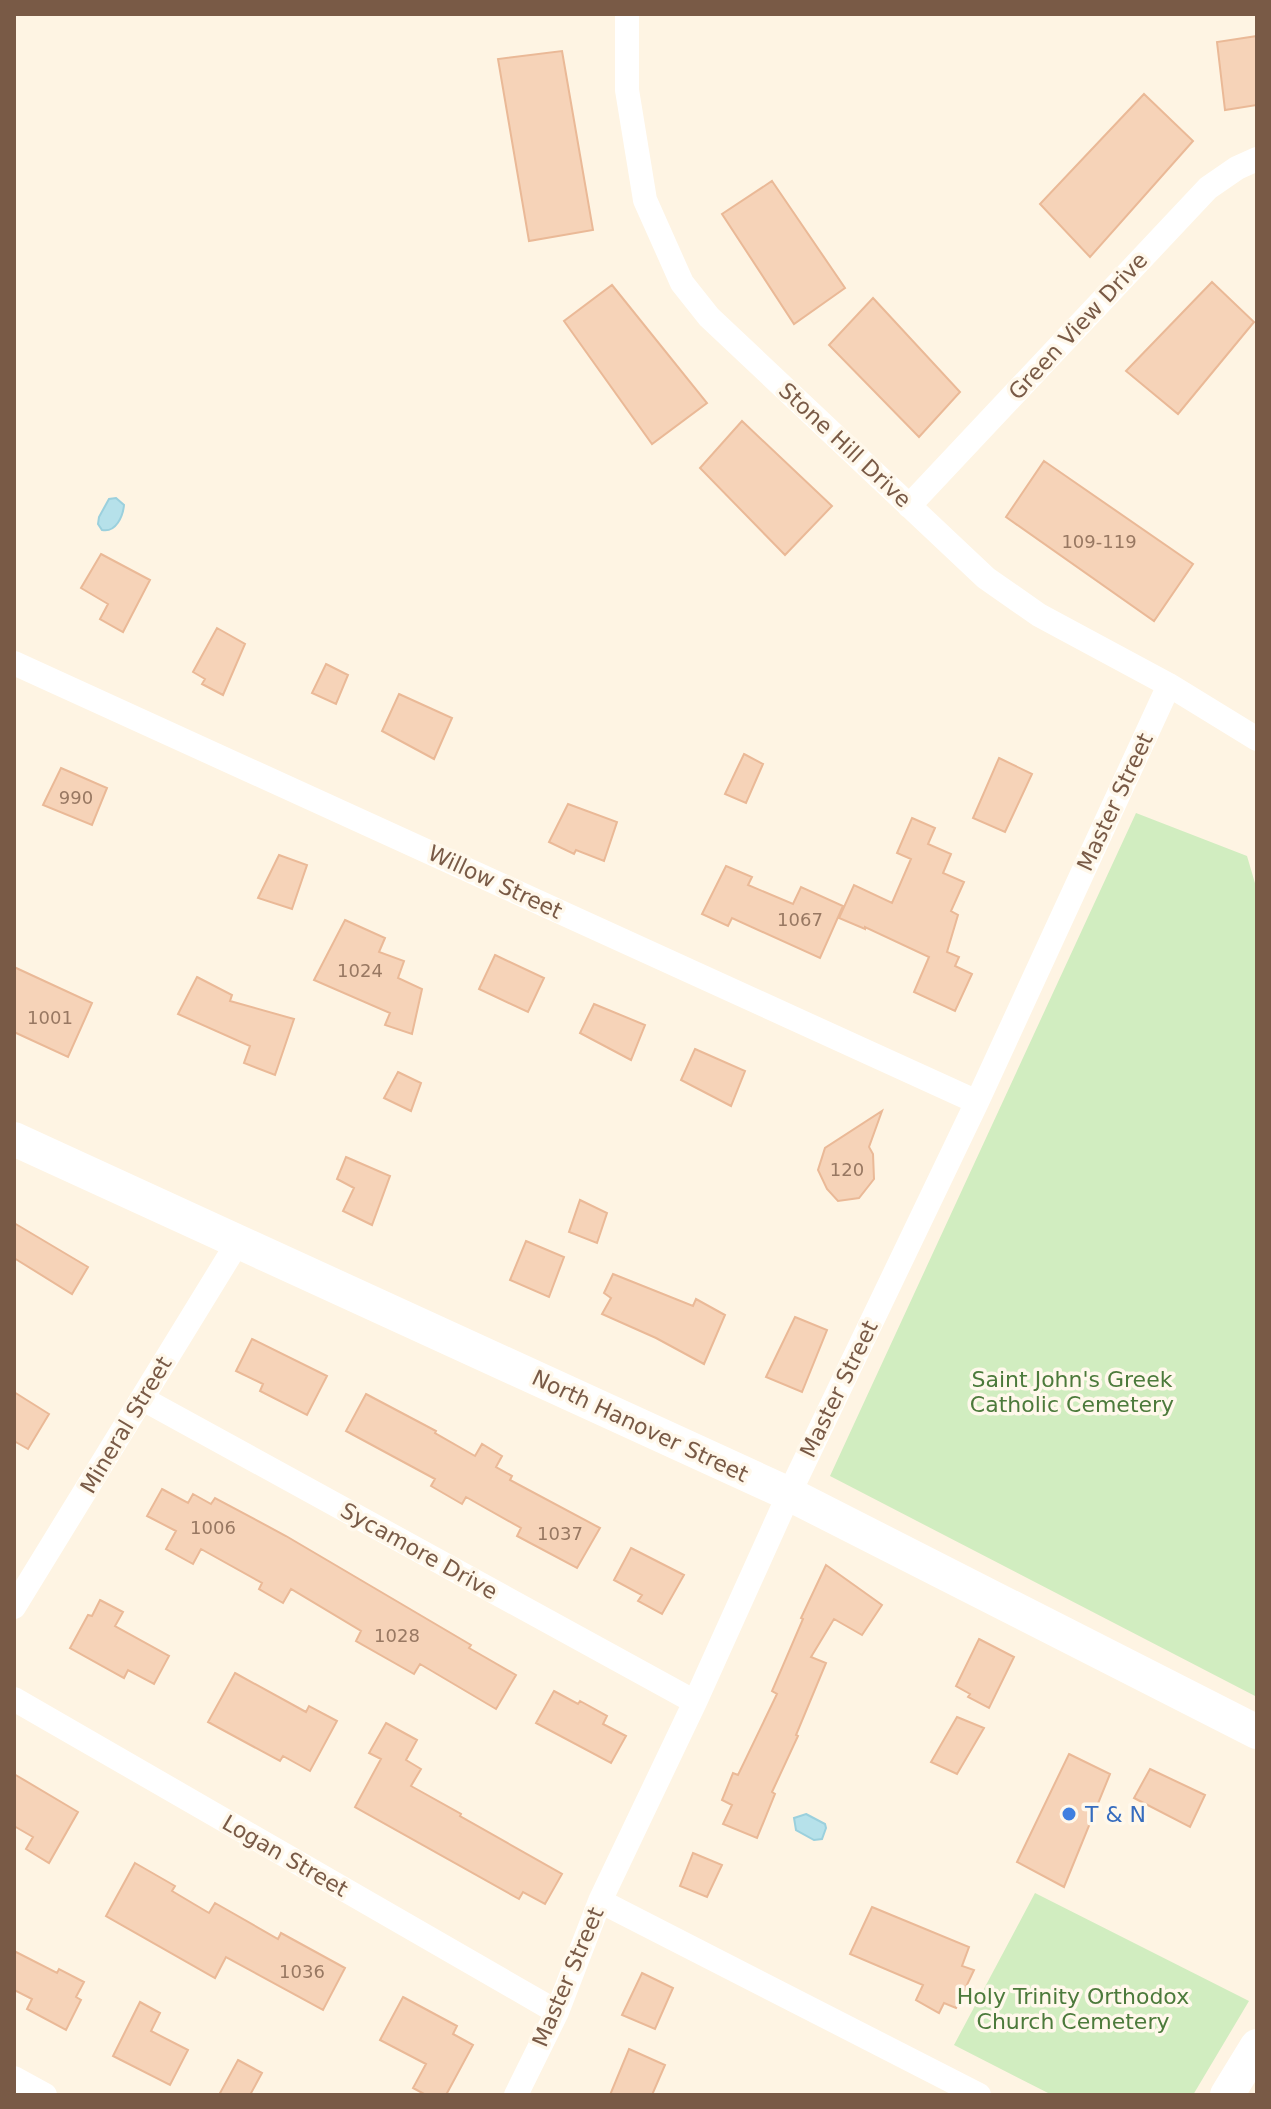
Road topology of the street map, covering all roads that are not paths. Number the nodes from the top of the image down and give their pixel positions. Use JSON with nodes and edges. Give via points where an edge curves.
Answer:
{"nodes":[{"id":1,"x":627,"y":14,"type":"edge"},
{"id":2,"x":1257,"y":159,"type":"edge"},
{"id":3,"x":909,"y":506,"type":"junction"},
{"id":4,"x":14,"y":663,"type":"edge"},
{"id":5,"x":1169,"y":685,"type":"junction"},
{"id":6,"x":1257,"y":739,"type":"edge"},
{"id":7,"x":977,"y":1102,"type":"junction"},
{"id":8,"x":14,"y":1139,"type":"edge"},
{"id":9,"x":238,"y":1242,"type":"junction"},
{"id":10,"x":143,"y":1399,"type":"junction"},
{"id":11,"x":789,"y":1494,"type":"junction"},
{"id":12,"x":14,"y":1607,"type":"edge"},
{"id":13,"x":14,"y":1699,"type":"edge"},
{"id":14,"x":695,"y":1702,"type":"junction"},
{"id":15,"x":1257,"y":1732,"type":"edge"},
{"id":16,"x":600,"y":1901,"type":"junction"},
{"id":17,"x":557,"y":2012,"type":"junction"},
{"id":18,"x":1257,"y":2046,"type":"edge"},
{"id":19,"x":14,"y":2078,"type":"edge"},
{"id":20,"x":45,"y":2095,"type":"edge"},
{"id":21,"x":516,"y":2095,"type":"edge"},
{"id":22,"x":979,"y":2095,"type":"edge"},
{"id":23,"x":1227,"y":2095,"type":"edge"}],
"edges":[{"from":1,"to":3,"type":"street","name":"Stone Hill Drive","via":[[627,90],[645,200],[682,283],[709,317]]},
{"from":2,"to":3,"type":"street","name":"Green View Drive","via":[[1208,188]]},
{"from":3,"to":5,"type":"street","name":"Stone Hill Drive","via":[[986,578],[1039,615]]},
{"from":4,"to":7,"type":"street","name":"Willow Street"},
{"from":5,"to":6,"type":"street","name":"Stone Hill Drive"},
{"from":5,"to":7,"type":"street","name":"Master Street"},
{"from":7,"to":11,"type":"street","name":"Master Street"},
{"from":8,"to":9,"type":"street","name":"North Hanover Street"},
{"from":9,"to":10,"type":"street","name":"Mineral Street"},
{"from":9,"to":11,"type":"street","name":"North Hanover Street"},
{"from":10,"to":12,"type":"street","name":"Mineral Street"},
{"from":10,"to":14,"type":"street","name":"Sycamore Drive"},
{"from":11,"to":14,"type":"street","name":"Master Street"},
{"from":11,"to":15,"type":"street","name":"North Hanover Street"},
{"from":13,"to":17,"type":"street","name":"Logan Street"},
{"from":14,"to":16,"type":"street","name":"Master Street"},
{"from":16,"to":17,"type":"street","name":"Master Street"},
{"from":16,"to":22,"type":"street"},
{"from":17,"to":21,"type":"street","name":"Master Street"},
{"from":18,"to":23,"type":"street"},
{"from":19,"to":20,"type":"street"}]}
